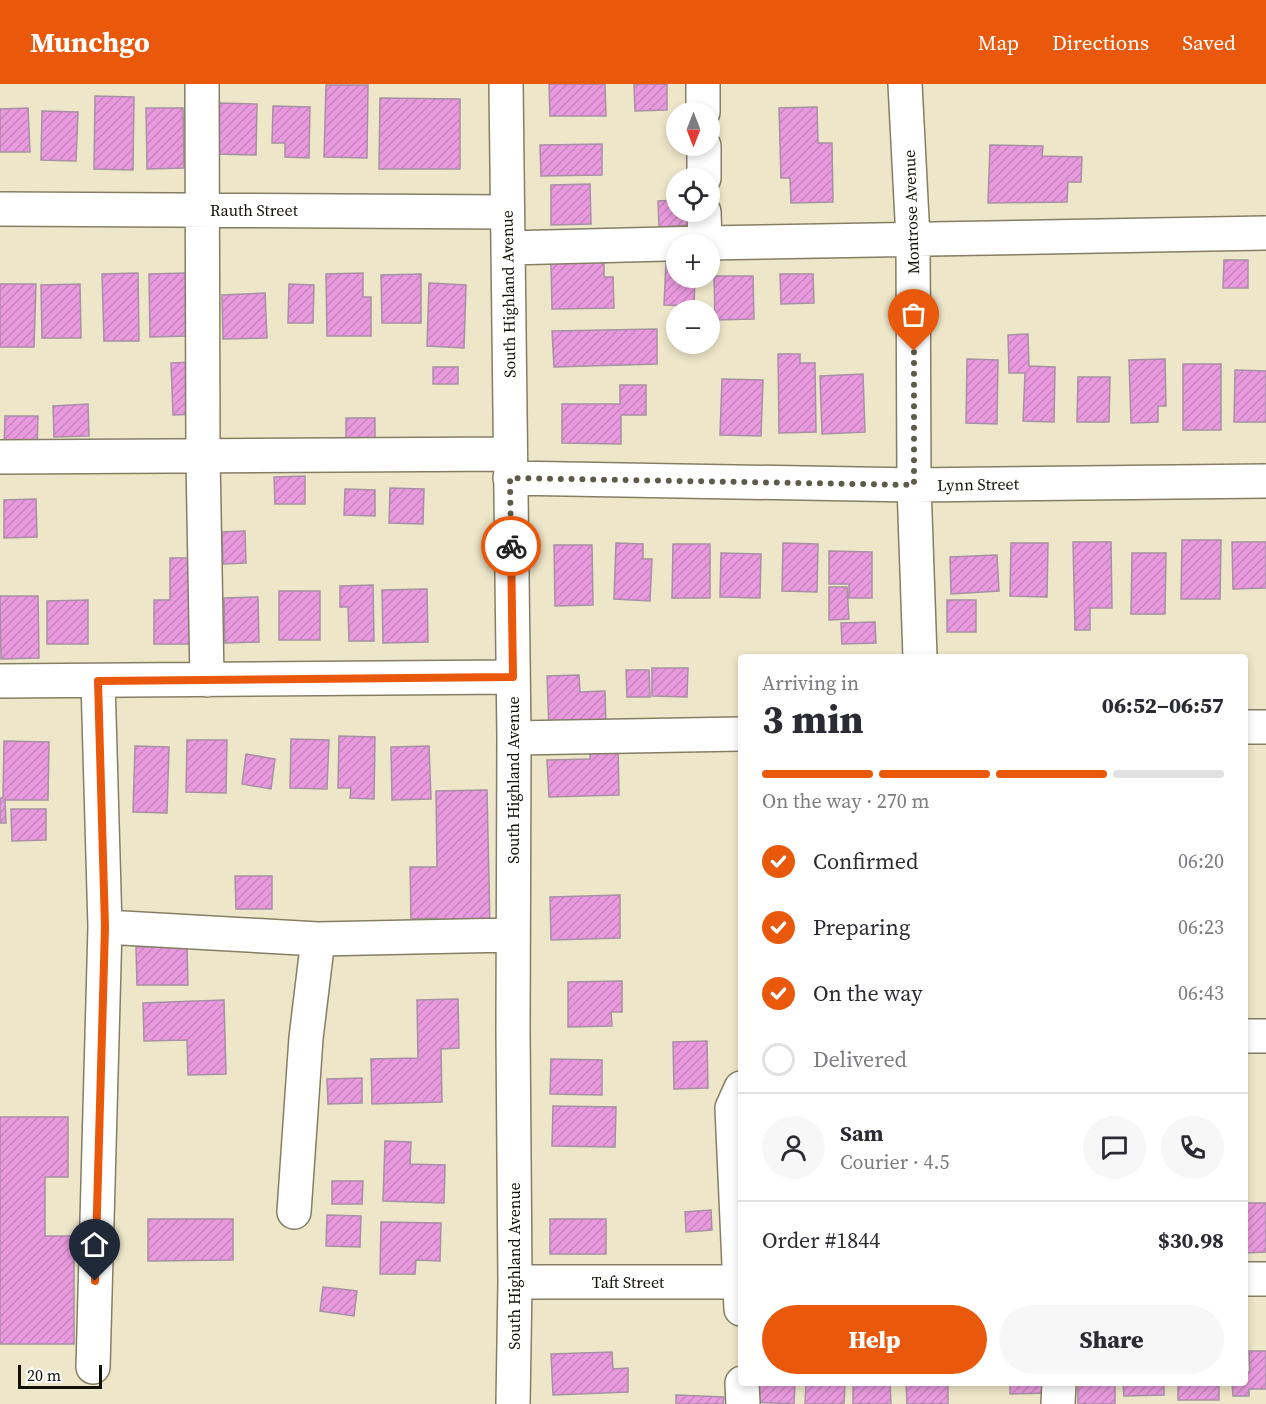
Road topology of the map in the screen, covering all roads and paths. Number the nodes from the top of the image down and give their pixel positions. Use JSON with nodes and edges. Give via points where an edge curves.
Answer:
{"nodes":[{"id":1,"x":202,"y":84,"type":"edge"},
{"id":2,"x":506,"y":84,"type":"edge"},
{"id":3,"x":703,"y":84,"type":"edge"},
{"id":4,"x":905,"y":84,"type":"edge"},
{"id":5,"x":703,"y":102,"type":"edge"},
{"id":6,"x":0,"y":208,"type":"edge"},
{"id":7,"x":202,"y":210,"type":"junction"},
{"id":8,"x":507,"y":212,"type":"junction"},
{"id":9,"x":705,"y":227,"type":"edge"},
{"id":10,"x":1266,"y":233,"type":"edge"},
{"id":11,"x":913,"y":239,"type":"junction"},
{"id":12,"x":508,"y":248,"type":"junction"},
{"id":13,"x":0,"y":457,"type":"edge"},
{"id":14,"x":203,"y":457,"type":"junction"},
{"id":15,"x":510,"y":466,"type":"junction"},
{"id":16,"x":1266,"y":481,"type":"edge"},
{"id":17,"x":914,"y":485,"type":"junction"},
{"id":18,"x":920,"y":654,"type":"edge"},
{"id":19,"x":513,"y":677,"type":"junction"},
{"id":20,"x":207,"y":680,"type":"junction"},
{"id":21,"x":0,"y":681,"type":"edge"},
{"id":22,"x":98,"y":681,"type":"junction"},
{"id":23,"x":1248,"y":727,"type":"edge"},
{"id":24,"x":1266,"y":727,"type":"edge"},
{"id":25,"x":738,"y":734,"type":"edge"},
{"id":26,"x":514,"y":738,"type":"junction"},
{"id":27,"x":105,"y":927,"type":"junction"},
{"id":28,"x":513,"y":935,"type":"junction"},
{"id":29,"x":318,"y":939,"type":"junction"},
{"id":30,"x":1248,"y":1036,"type":"edge"},
{"id":31,"x":1266,"y":1036,"type":"edge"},
{"id":32,"x":738,"y":1095,"type":"edge"},
{"id":33,"x":294,"y":1212,"type":"dead end"},
{"id":34,"x":738,"y":1224,"type":"edge"},
{"id":35,"x":1248,"y":1279,"type":"edge"},
{"id":36,"x":1266,"y":1279,"type":"edge"},
{"id":37,"x":515,"y":1282,"type":"junction"},
{"id":38,"x":738,"y":1282,"type":"edge"},
{"id":39,"x":93,"y":1367,"type":"dead end"},
{"id":40,"x":742,"y":1386,"type":"edge"},
{"id":41,"x":1059,"y":1386,"type":"edge"},
{"id":42,"x":513,"y":1404,"type":"edge"},
{"id":43,"x":743,"y":1404,"type":"edge"},
{"id":44,"x":1058,"y":1404,"type":"edge"}],
"edges":[{"from":1,"to":7,"type":"street"},
{"from":2,"to":8,"type":"street","name":"South Highland Avenue"},
{"from":3,"to":5,"type":"street"},
{"from":4,"to":11,"type":"street","name":"Montrose Avenue"},
{"from":6,"to":7,"type":"street","name":"Rauth Street"},
{"from":7,"to":8,"type":"street","name":"Rauth Street"},
{"from":7,"to":14,"type":"street"},
{"from":8,"to":12,"type":"street","name":"South Highland Avenue"},
{"from":9,"to":11,"type":"street"},
{"from":9,"to":12,"type":"street"},
{"from":10,"to":11,"type":"street"},
{"from":11,"to":17,"type":"street","name":"Montrose Avenue"},
{"from":12,"to":15,"type":"street","name":"South Highland Avenue"},
{"from":13,"to":14,"type":"street","name":"Lynn Street"},
{"from":14,"to":15,"type":"street","name":"Lynn Street"},
{"from":14,"to":20,"type":"street"},
{"from":15,"to":17,"type":"street","name":"Lynn Street"},
{"from":15,"to":19,"type":"street","name":"South Highland Avenue"},
{"from":16,"to":17,"type":"street","name":"Lynn Street"},
{"from":17,"to":18,"type":"street","name":"Montrose Avenue"},
{"from":19,"to":20,"type":"street"},
{"from":19,"to":26,"type":"street","name":"South Highland Avenue"},
{"from":20,"to":22,"type":"street"},
{"from":21,"to":22,"type":"street"},
{"from":22,"to":27,"type":"street"},
{"from":23,"to":24,"type":"street"},
{"from":25,"to":26,"type":"street"},
{"from":26,"to":28,"type":"street","name":"South Highland Avenue"},
{"from":27,"to":29,"type":"street"},
{"from":27,"to":39,"type":"street","via":[[93,975]]},
{"from":28,"to":29,"type":"street"},
{"from":28,"to":37,"type":"street","name":"South Highland Avenue"},
{"from":29,"to":33,"type":"street","via":[[306,1038]]},
{"from":30,"to":31,"type":"street"},
{"from":32,"to":34,"type":"street","via":[[732,1108]]},
{"from":35,"to":36,"type":"street"},
{"from":37,"to":38,"type":"street","name":"Taft Street"},
{"from":37,"to":42,"type":"street","name":"South Highland Avenue"},
{"from":40,"to":43,"type":"street"},
{"from":41,"to":44,"type":"street"}]}
